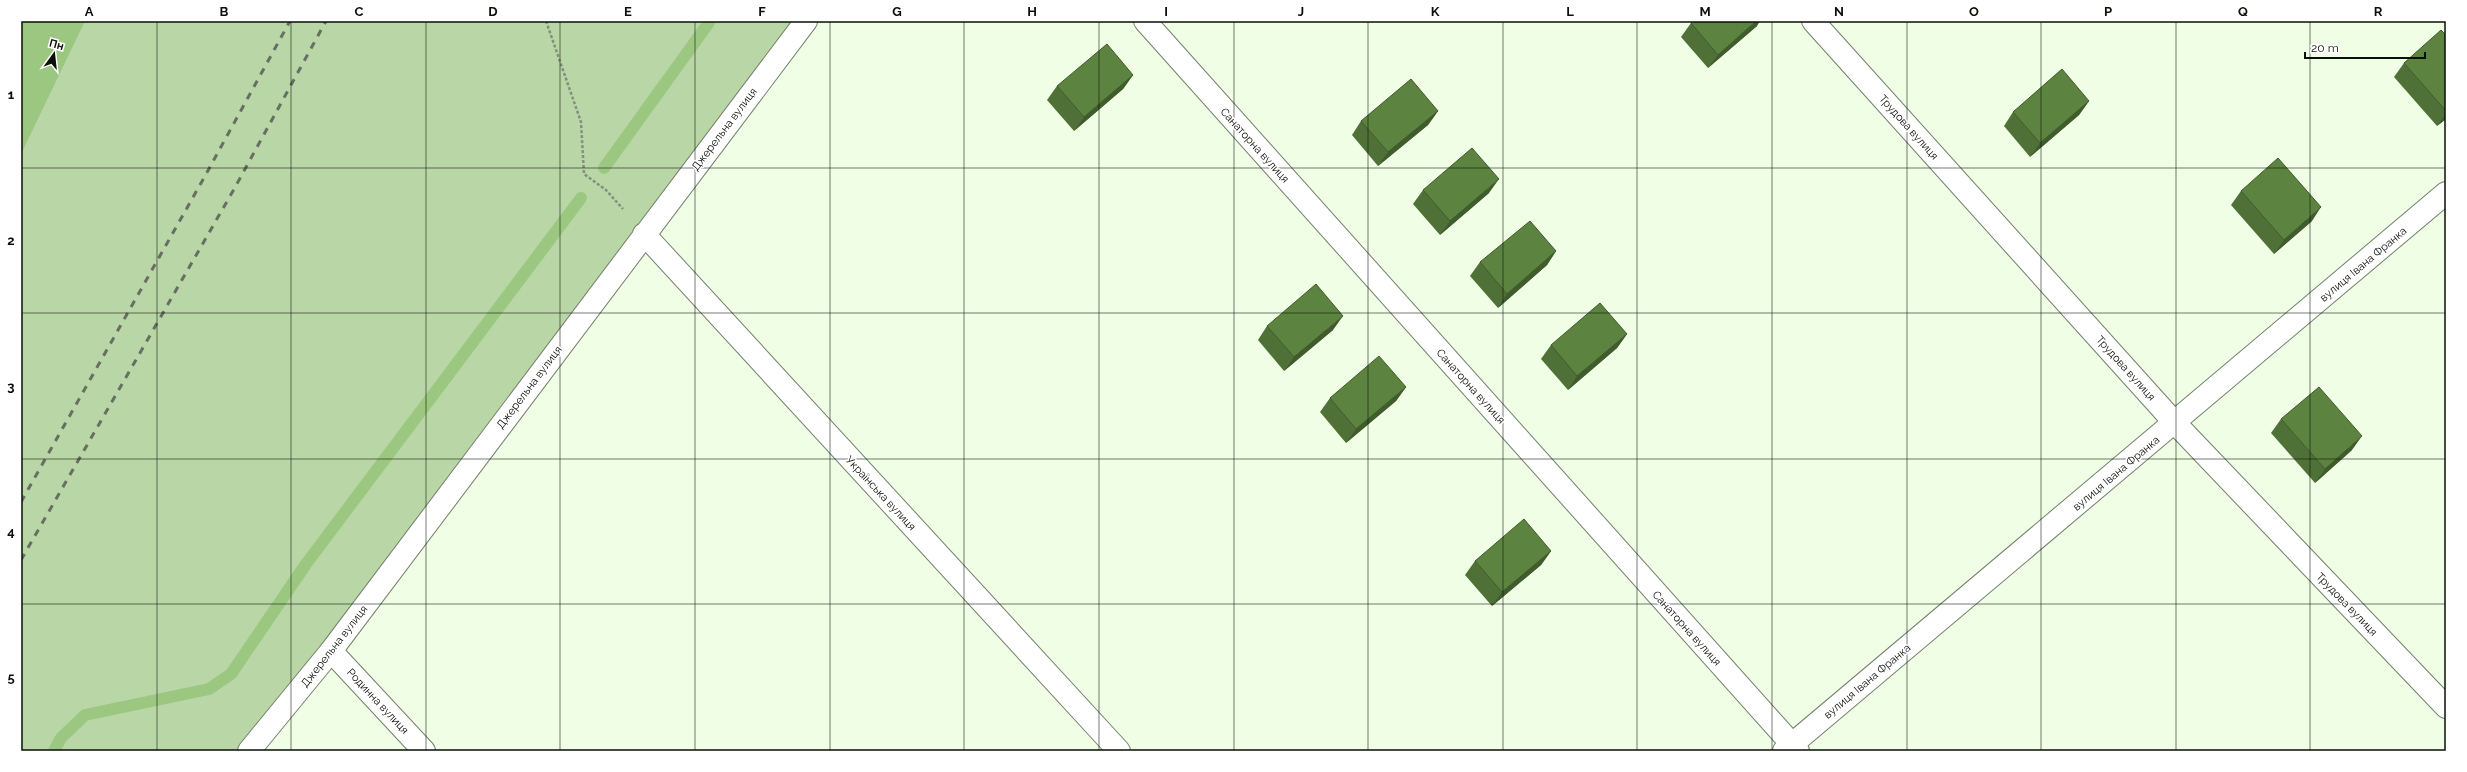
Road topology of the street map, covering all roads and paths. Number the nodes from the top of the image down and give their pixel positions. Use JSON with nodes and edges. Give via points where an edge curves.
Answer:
{"nodes":[{"id":1,"x":546,"y":21,"type":"edge"},
{"id":2,"x":806,"y":21,"type":"edge"},
{"id":3,"x":1145,"y":21,"type":"edge"},
{"id":4,"x":1813,"y":21,"type":"edge"},
{"id":5,"x":2446,"y":193,"type":"edge"},
{"id":6,"x":644,"y":234,"type":"junction"},
{"id":7,"x":2175,"y":423,"type":"junction"},
{"id":8,"x":331,"y":650,"type":"junction"},
{"id":9,"x":2446,"y":707,"type":"edge"},
{"id":10,"x":1791,"y":749,"type":"edge"},
{"id":11,"x":249,"y":751,"type":"edge"},
{"id":12,"x":424,"y":751,"type":"edge"},
{"id":13,"x":1119,"y":751,"type":"edge"}],
"edges":[{"from":1,"to":6,"type":"path","via":[[581,122],[584,174],[606,190]]},
{"from":2,"to":6,"type":"street","name":"Джерельна вулиця"},
{"from":3,"to":10,"type":"street","name":"Санаторна вулиця"},
{"from":4,"to":7,"type":"street","name":"Трудова вулиця"},
{"from":5,"to":7,"type":"street","name":"вулиця Івана Франка"},
{"from":6,"to":8,"type":"street","name":"Джерельна вулиця"},
{"from":6,"to":13,"type":"street","name":"Українська вулиця"},
{"from":7,"to":9,"type":"street","name":"Трудова вулиця"},
{"from":7,"to":10,"type":"street","name":"вулиця Івана Франка"},
{"from":8,"to":11,"type":"street","name":"Джерельна вулиця"},
{"from":8,"to":12,"type":"street","name":"Родинна вулиця"}]}
